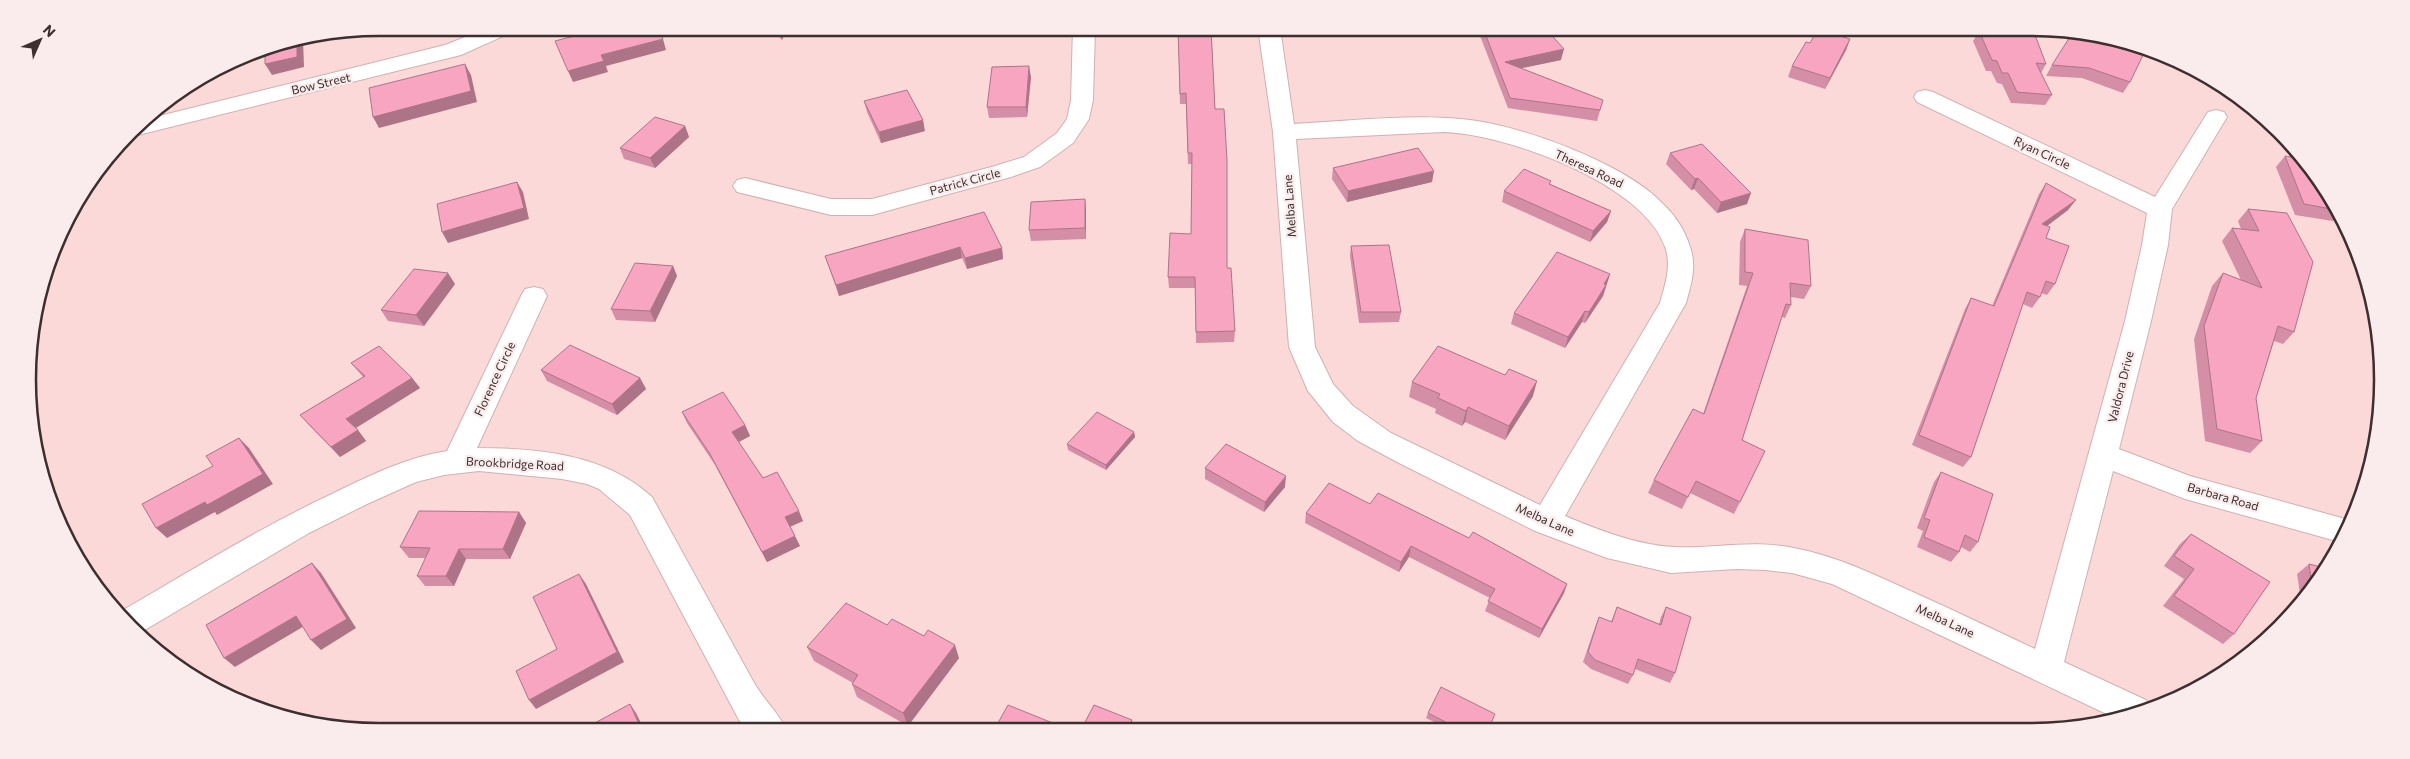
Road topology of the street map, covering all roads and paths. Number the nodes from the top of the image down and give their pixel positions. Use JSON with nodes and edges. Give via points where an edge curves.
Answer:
{"nodes":[{"id":1,"x":485,"y":36,"type":"edge"},
{"id":2,"x":1084,"y":36,"type":"edge"},
{"id":3,"x":1271,"y":36,"type":"edge"},
{"id":4,"x":1924,"y":97,"type":"dead end"},
{"id":5,"x":2216,"y":117,"type":"dead end"},
{"id":6,"x":149,"y":125,"type":"edge"},
{"id":7,"x":1284,"y":132,"type":"junction"},
{"id":8,"x":745,"y":186,"type":"dead end"},
{"id":9,"x":2160,"y":209,"type":"junction"},
{"id":10,"x":534,"y":296,"type":"dead end"},
{"id":11,"x":2104,"y":455,"type":"junction"},
{"id":12,"x":457,"y":461,"type":"junction"},
{"id":13,"x":1546,"y":522,"type":"junction"},
{"id":14,"x":2339,"y":529,"type":"edge"},
{"id":15,"x":135,"y":620,"type":"edge"},
{"id":16,"x":2046,"y":668,"type":"junction"},
{"id":17,"x":2129,"y":708,"type":"edge"},
{"id":18,"x":763,"y":723,"type":"edge"}],
"edges":[{"from":1,"to":6,"type":"street","name":"Bow Street","via":[[445,52]]},
{"from":2,"to":8,"type":"street","name":"Patrick Circle","via":[[1082,100],[1078,119],[1066,138],[1032,162],[866,208],[816,204]]},
{"from":3,"to":7,"type":"street","name":"Melba Lane"},
{"from":4,"to":9,"type":"street","name":"Ryan Circle"},
{"from":5,"to":9,"type":"street","name":"Valdora Drive"},
{"from":7,"to":13,"type":"street","name":"Melba Lane","via":[[1302,348],[1320,388],[1343,414],[1373,436]]},
{"from":7,"to":13,"type":"street","name":"Theresa Road","via":[[1447,125],[1497,132],[1529,142],[1613,178],[1649,203],[1663,219],[1680,252],[1680,287]]},
{"from":9,"to":11,"type":"street","name":"Valdora Drive","via":[[2138,321]]},
{"from":10,"to":12,"type":"street","name":"Florence Circle"},
{"from":11,"to":14,"type":"street","name":"Barbara Road","via":[[2185,487]]},
{"from":11,"to":16,"type":"street","name":"Valdora Drive"},
{"from":12,"to":15,"type":"street","name":"Brookbridge Road","via":[[396,478],[331,507]]},
{"from":12,"to":18,"type":"street","name":"Brookbridge Road","via":[[527,462],[579,469],[602,476],[629,493],[653,524],[751,709]]},
{"from":13,"to":16,"type":"street","name":"Melba Lane","via":[[1660,559],[1694,561],[1754,556],[1825,567]]},
{"from":16,"to":17,"type":"street","name":"Melba Lane"}]}
